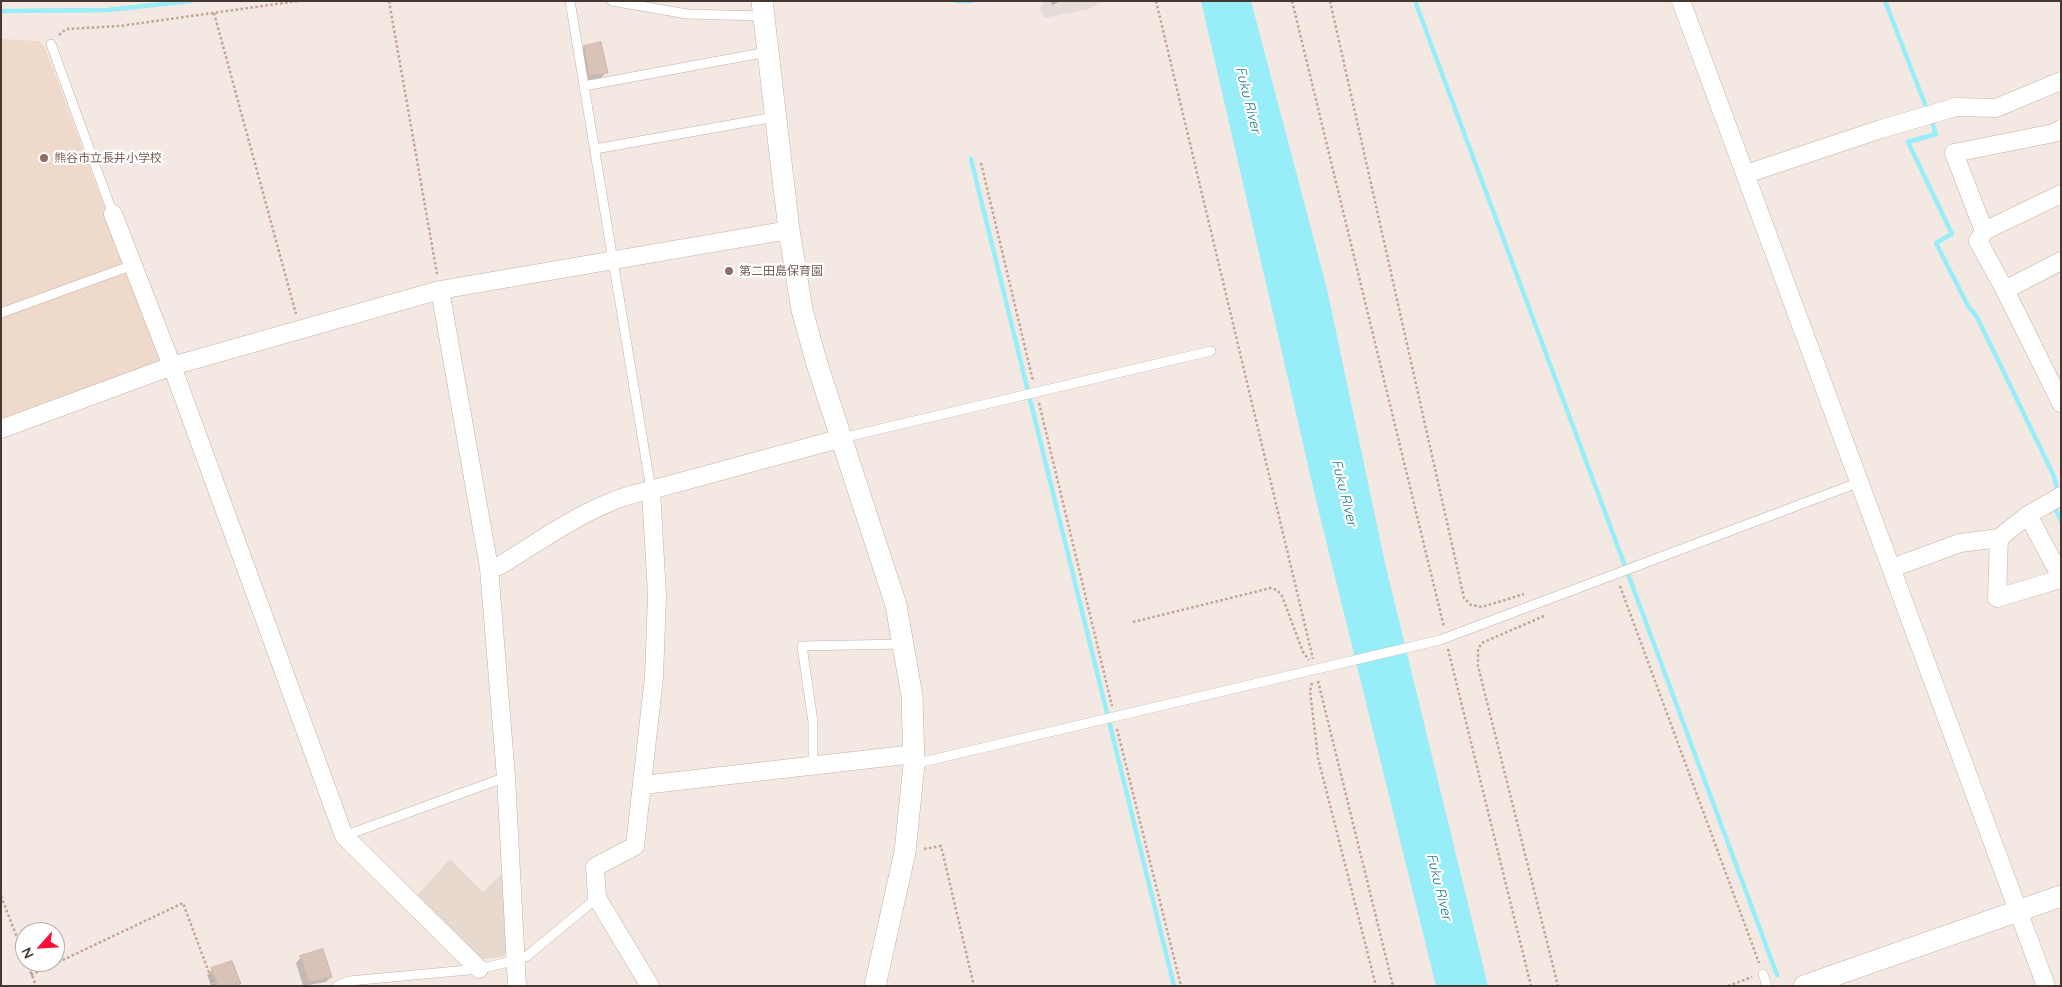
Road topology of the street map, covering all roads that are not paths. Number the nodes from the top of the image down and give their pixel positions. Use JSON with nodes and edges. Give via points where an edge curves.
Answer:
{"nodes":[{"id":1,"x":570,"y":1,"type":"edge"},
{"id":2,"x":612,"y":1,"type":"edge"},
{"id":3,"x":1681,"y":1,"type":"edge"},
{"id":4,"x":762,"y":8,"type":"edge"},
{"id":5,"x":51,"y":44,"type":"road end"},
{"id":6,"x":767,"y":52,"type":"junction"},
{"id":7,"x":2061,"y":81,"type":"edge"},
{"id":8,"x":584,"y":86,"type":"junction"},
{"id":9,"x":775,"y":117,"type":"junction"},
{"id":10,"x":2058,"y":136,"type":"edge"},
{"id":11,"x":595,"y":149,"type":"junction"},
{"id":12,"x":1746,"y":174,"type":"junction"},
{"id":13,"x":2061,"y":194,"type":"edge"},
{"id":14,"x":113,"y":214,"type":"joint"},
{"id":15,"x":789,"y":230,"type":"junction"},
{"id":16,"x":1984,"y":232,"type":"junction"},
{"id":17,"x":614,"y":261,"type":"junction"},
{"id":18,"x":2061,"y":261,"type":"edge"},
{"id":19,"x":133,"y":265,"type":"junction"},
{"id":20,"x":440,"y":290,"type":"junction"},
{"id":21,"x":2005,"y":290,"type":"junction"},
{"id":22,"x":1,"y":313,"type":"edge"},
{"id":23,"x":1212,"y":351,"type":"dead end"},
{"id":24,"x":172,"y":366,"type":"junction"},
{"id":25,"x":2061,"y":403,"type":"edge"},
{"id":26,"x":1,"y":429,"type":"edge"},
{"id":27,"x":842,"y":438,"type":"junction"},
{"id":28,"x":1860,"y":482,"type":"junction"},
{"id":29,"x":652,"y":490,"type":"junction"},
{"id":30,"x":2061,"y":496,"type":"edge"},
{"id":31,"x":2028,"y":515,"type":"junction"},
{"id":32,"x":1999,"y":538,"type":"junction"},
{"id":33,"x":488,"y":568,"type":"junction"},
{"id":34,"x":1892,"y":568,"type":"junction"},
{"id":35,"x":2061,"y":578,"type":"edge"},
{"id":36,"x":904,"y":644,"type":"junction"},
{"id":37,"x":914,"y":759,"type":"junction"},
{"id":38,"x":813,"y":766,"type":"junction"},
{"id":39,"x":506,"y":777,"type":"junction"},
{"id":40,"x":643,"y":785,"type":"junction"},
{"id":41,"x":344,"y":836,"type":"junction"},
{"id":42,"x":2061,"y":896,"type":"edge"},
{"id":43,"x":597,"y":898,"type":"junction"},
{"id":44,"x":2018,"y":911,"type":"junction"},
{"id":45,"x":517,"y":960,"type":"junction"},
{"id":46,"x":479,"y":969,"type":"junction"},
{"id":47,"x":1763,"y":974,"type":"road end"},
{"id":48,"x":337,"y":986,"type":"edge"},
{"id":49,"x":517,"y":986,"type":"edge"},
{"id":50,"x":650,"y":986,"type":"edge"},
{"id":51,"x":876,"y":986,"type":"edge"},
{"id":52,"x":1766,"y":986,"type":"edge"},
{"id":53,"x":1804,"y":986,"type":"edge"},
{"id":54,"x":2046,"y":986,"type":"edge"}],
"edges":[{"from":1,"to":8,"type":"lane"},
{"from":2,"to":4,"type":"lane","via":[[688,14]]},
{"from":3,"to":12,"type":"street"},
{"from":4,"to":6,"type":"street"},
{"from":5,"to":14,"type":"lane"},
{"from":6,"to":8,"type":"lane"},
{"from":6,"to":9,"type":"street"},
{"from":7,"to":12,"type":"street","via":[[1996,108],[1956,107],[1881,128]]},
{"from":8,"to":11,"type":"lane"},
{"from":9,"to":11,"type":"lane"},
{"from":9,"to":15,"type":"street"},
{"from":10,"to":16,"type":"street","via":[[1954,153]]},
{"from":11,"to":17,"type":"lane"},
{"from":12,"to":28,"type":"street"},
{"from":13,"to":16,"type":"street"},
{"from":14,"to":19,"type":"street"},
{"from":15,"to":17,"type":"street"},
{"from":15,"to":27,"type":"street","via":[[802,310]]},
{"from":16,"to":21,"type":"street","via":[[1978,241]]},
{"from":17,"to":20,"type":"street"},
{"from":17,"to":29,"type":"lane"},
{"from":18,"to":21,"type":"street"},
{"from":19,"to":22,"type":"lane"},
{"from":19,"to":24,"type":"street"},
{"from":20,"to":24,"type":"street"},
{"from":20,"to":33,"type":"street"},
{"from":21,"to":25,"type":"street"},
{"from":23,"to":27,"type":"lane"},
{"from":24,"to":26,"type":"street"},
{"from":24,"to":41,"type":"street"},
{"from":27,"to":29,"type":"street"},
{"from":27,"to":36,"type":"street","via":[[896,605]]},
{"from":28,"to":34,"type":"street"},
{"from":28,"to":37,"type":"lane","via":[[1443,639]]},
{"from":29,"to":33,"type":"street","via":[[605,503],[499,566]]},
{"from":29,"to":40,"type":"street","via":[[656,634]]},
{"from":30,"to":31,"type":"street"},
{"from":31,"to":32,"type":"street"},
{"from":31,"to":35,"type":"street"},
{"from":32,"to":34,"type":"street","via":[[1960,543]]},
{"from":32,"to":35,"type":"street","via":[[1997,598]]},
{"from":33,"to":39,"type":"street"},
{"from":34,"to":44,"type":"street"},
{"from":36,"to":37,"type":"street","via":[[912,696]]},
{"from":36,"to":38,"type":"lane","via":[[802,646],[813,722]]},
{"from":37,"to":38,"type":"street"},
{"from":37,"to":51,"type":"street","via":[[905,852]]},
{"from":38,"to":40,"type":"street"},
{"from":39,"to":41,"type":"lane"},
{"from":39,"to":45,"type":"street"},
{"from":40,"to":43,"type":"street","via":[[635,846],[595,868]]},
{"from":41,"to":46,"type":"street"},
{"from":42,"to":44,"type":"street"},
{"from":43,"to":45,"type":"lane","via":[[527,956]]},
{"from":43,"to":50,"type":"street"},
{"from":44,"to":53,"type":"street"},
{"from":44,"to":54,"type":"street"},
{"from":45,"to":46,"type":"lane"},
{"from":45,"to":49,"type":"street"},
{"from":46,"to":48,"type":"lane","via":[[349,981]]},
{"from":47,"to":52,"type":"lane"}]}
